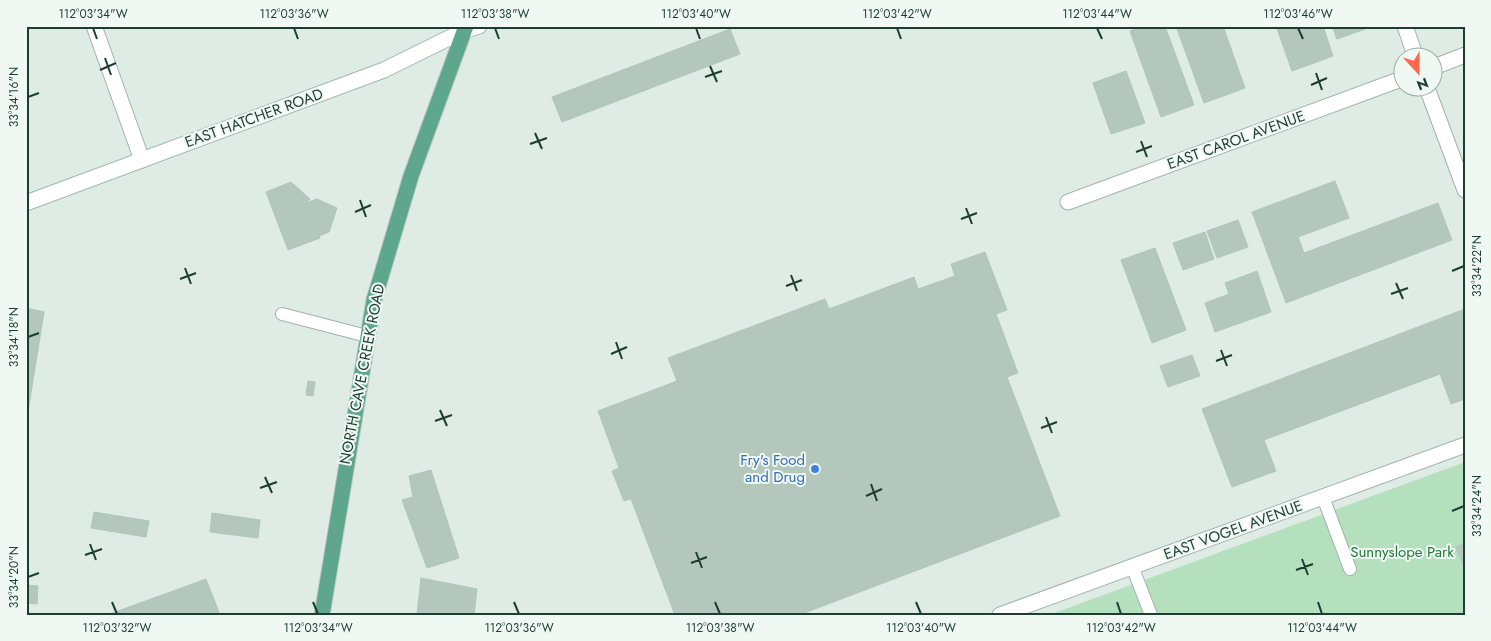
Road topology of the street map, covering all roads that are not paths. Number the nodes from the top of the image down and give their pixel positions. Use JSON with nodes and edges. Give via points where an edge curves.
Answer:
{"nodes":[{"id":1,"x":94,"y":26,"type":"edge"},
{"id":2,"x":479,"y":26,"type":"edge"},
{"id":3,"x":1405,"y":26,"type":"edge"},
{"id":4,"x":462,"y":28,"type":"edge"},
{"id":5,"x":1413,"y":48,"type":"edge"},
{"id":6,"x":1465,"y":55,"type":"edge"},
{"id":7,"x":1444,"y":63,"type":"edge"},
{"id":8,"x":1394,"y":82,"type":"edge"},
{"id":9,"x":1431,"y":98,"type":"edge"},
{"id":10,"x":142,"y":160,"type":"junction"},
{"id":11,"x":1465,"y":190,"type":"edge"},
{"id":12,"x":1068,"y":202,"type":"dead end"},
{"id":13,"x":26,"y":203,"type":"edge"},
{"id":14,"x":282,"y":314,"type":"dead end"},
{"id":15,"x":367,"y":336,"type":"junction"},
{"id":16,"x":1465,"y":445,"type":"edge"},
{"id":17,"x":1323,"y":497,"type":"junction"},
{"id":18,"x":1132,"y":566,"type":"junction"},
{"id":19,"x":1350,"y":568,"type":"dead end"},
{"id":20,"x":322,"y":615,"type":"edge"},
{"id":21,"x":1000,"y":615,"type":"edge"},
{"id":22,"x":1151,"y":615,"type":"edge"}],
"edges":[{"from":1,"to":10,"type":"street"},
{"from":2,"to":4,"type":"street","name":"EAST HATCHER ROAD"},
{"from":3,"to":5,"type":"street"},
{"from":4,"to":10,"type":"street","name":"EAST HATCHER ROAD","via":[[384,70]]},
{"from":4,"to":15,"type":"main road","name":"NORTH CAVE CREEK ROAD","via":[[408,185],[374,300]]},
{"from":6,"to":7,"type":"street"},
{"from":8,"to":12,"type":"street","name":"EAST CAROL AVENUE"},
{"from":9,"to":11,"type":"street"},
{"from":10,"to":13,"type":"street","name":"EAST HATCHER ROAD"},
{"from":14,"to":15,"type":"lane"},
{"from":15,"to":20,"type":"main road","name":"NORTH CAVE CREEK ROAD"},
{"from":16,"to":17,"type":"street","name":"EAST VOGEL AVENUE"},
{"from":17,"to":18,"type":"street","name":"EAST VOGEL AVENUE"},
{"from":17,"to":19,"type":"lane"},
{"from":18,"to":21,"type":"street","name":"EAST VOGEL AVENUE"},
{"from":18,"to":22,"type":"lane"}]}
